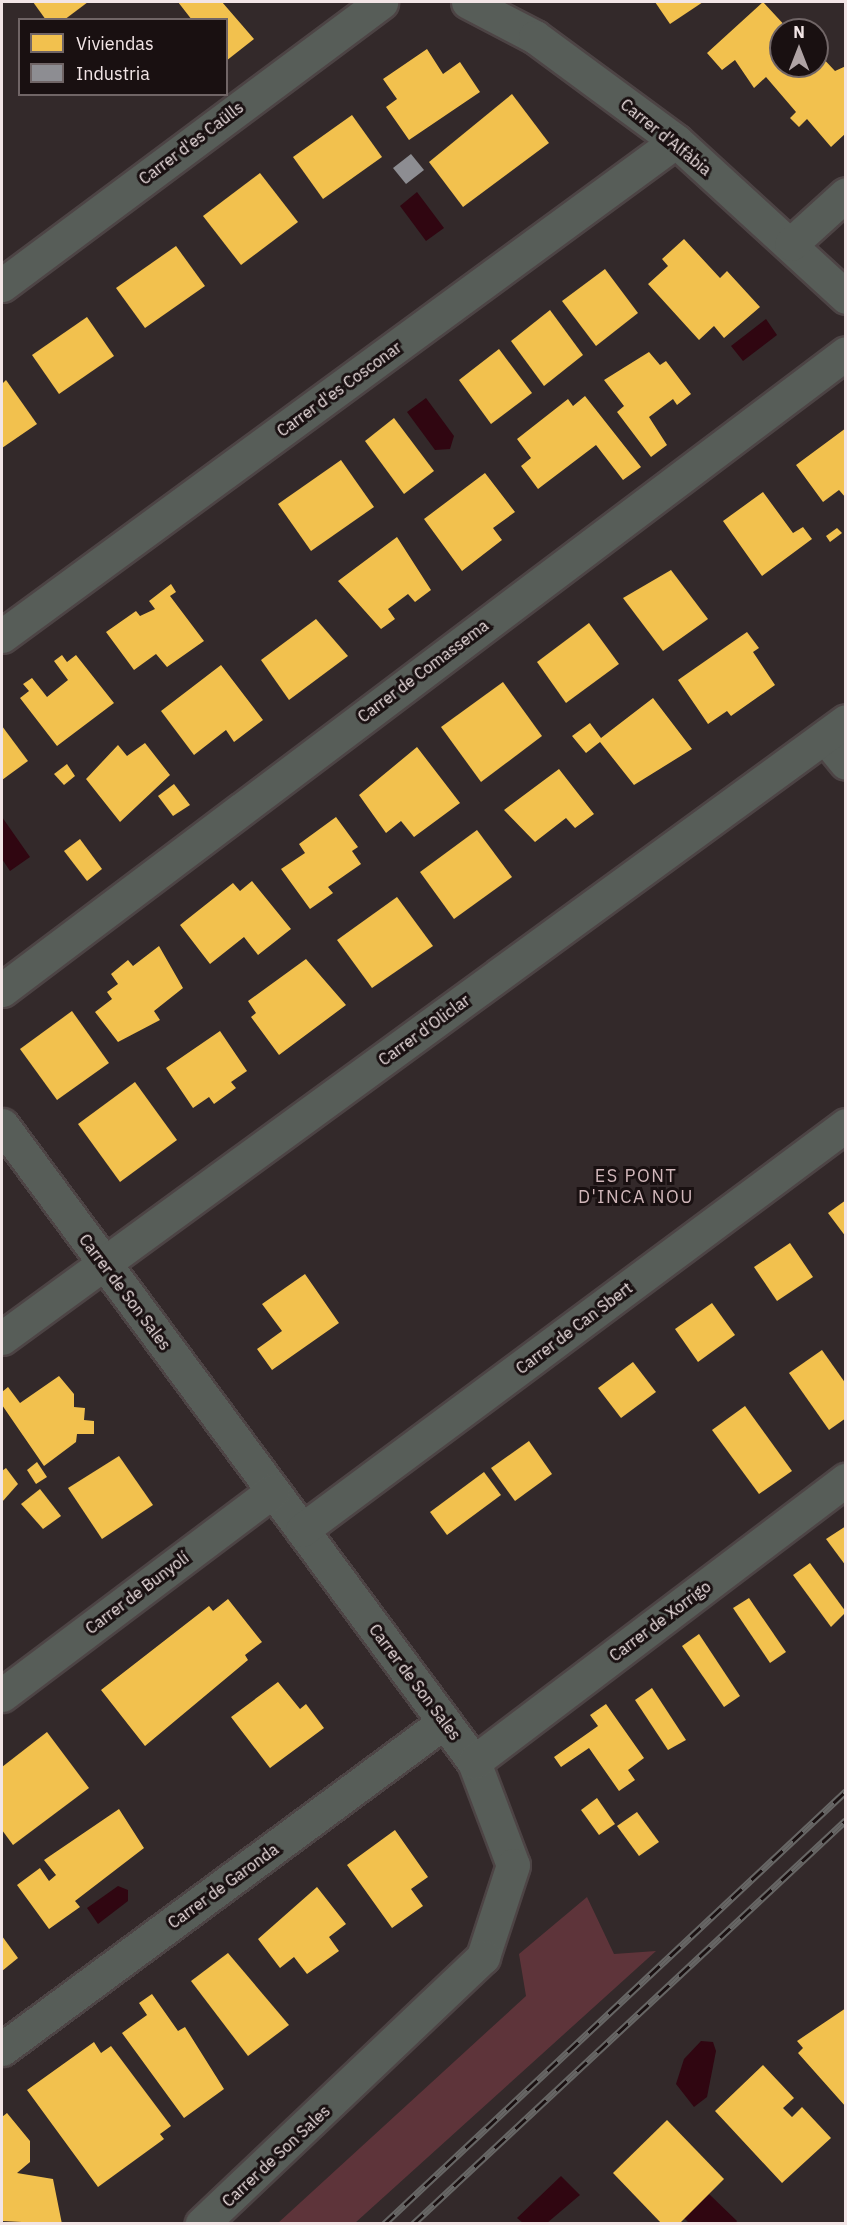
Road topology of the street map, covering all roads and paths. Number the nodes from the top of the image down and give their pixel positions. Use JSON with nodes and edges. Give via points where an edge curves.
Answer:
{"nodes":[{"id":1,"x":381,"y":2,"type":"edge"},
{"id":2,"x":468,"y":2,"type":"edge"},
{"id":3,"x":676,"y":141,"type":"junction"},
{"id":4,"x":846,"y":194,"type":"edge"},
{"id":5,"x":791,"y":244,"type":"junction"},
{"id":6,"x":2,"y":285,"type":"edge"},
{"id":7,"x":846,"y":297,"type":"edge"},
{"id":8,"x":846,"y":353,"type":"edge"},
{"id":9,"x":2,"y":636,"type":"edge"},
{"id":10,"x":835,"y":729,"type":"edge"},
{"id":11,"x":846,"y":763,"type":"edge"},
{"id":12,"x":2,"y":990,"type":"edge"},
{"id":13,"x":2,"y":1125,"type":"edge"},
{"id":14,"x":846,"y":1125,"type":"edge"},
{"id":15,"x":104,"y":1263,"type":"junction"},
{"id":16,"x":2,"y":1338,"type":"edge"},
{"id":17,"x":846,"y":1480,"type":"edge"},
{"id":18,"x":273,"y":1491,"type":"junction"},
{"id":19,"x":302,"y":1530,"type":"junction"},
{"id":20,"x":2,"y":1695,"type":"edge"},
{"id":21,"x":444,"y":1722,"type":"junction"},
{"id":22,"x":474,"y":1762,"type":"junction"},
{"id":23,"x":2,"y":2049,"type":"edge"},
{"id":24,"x":202,"y":2223,"type":"edge"}],
"edges":[{"from":1,"to":6,"type":"street","name":"Carrer d'es Caülls"},
{"from":2,"to":3,"type":"street","name":"Carrer d'Alfàbia","via":[[536,36]]},
{"from":3,"to":5,"type":"street","name":"Carrer d'Alfàbia"},
{"from":3,"to":9,"type":"street","name":"Carrer d'es Cosconar"},
{"from":4,"to":5,"type":"street"},
{"from":5,"to":7,"type":"street","name":"Carrer d'Alfàbia"},
{"from":8,"to":12,"type":"street","name":"Carrer de Comassema"},
{"from":10,"to":11,"type":"street"},
{"from":10,"to":15,"type":"street","name":"Carrer d'Oliclar"},
{"from":13,"to":15,"type":"street","name":"Carrer de Son Sales"},
{"from":14,"to":19,"type":"street","name":"Carrer de Can Sbert"},
{"from":15,"to":16,"type":"street","name":"Carrer d'Oliclar"},
{"from":15,"to":18,"type":"street","name":"Carrer de Son Sales"},
{"from":17,"to":22,"type":"street","name":"Carrer de Xorrigo"},
{"from":18,"to":19,"type":"street","name":"Carrer de Son Sales"},
{"from":18,"to":20,"type":"street","name":"Carrer de Bunyolí"},
{"from":19,"to":21,"type":"street","name":"Carrer de Son Sales"},
{"from":21,"to":22,"type":"street","name":"Carrer de Son Sales"},
{"from":21,"to":23,"type":"street","name":"Carrer de Garonda"},
{"from":22,"to":24,"type":"street","name":"Carrer de Son Sales","via":[[513,1865],[483,1957]]}]}
